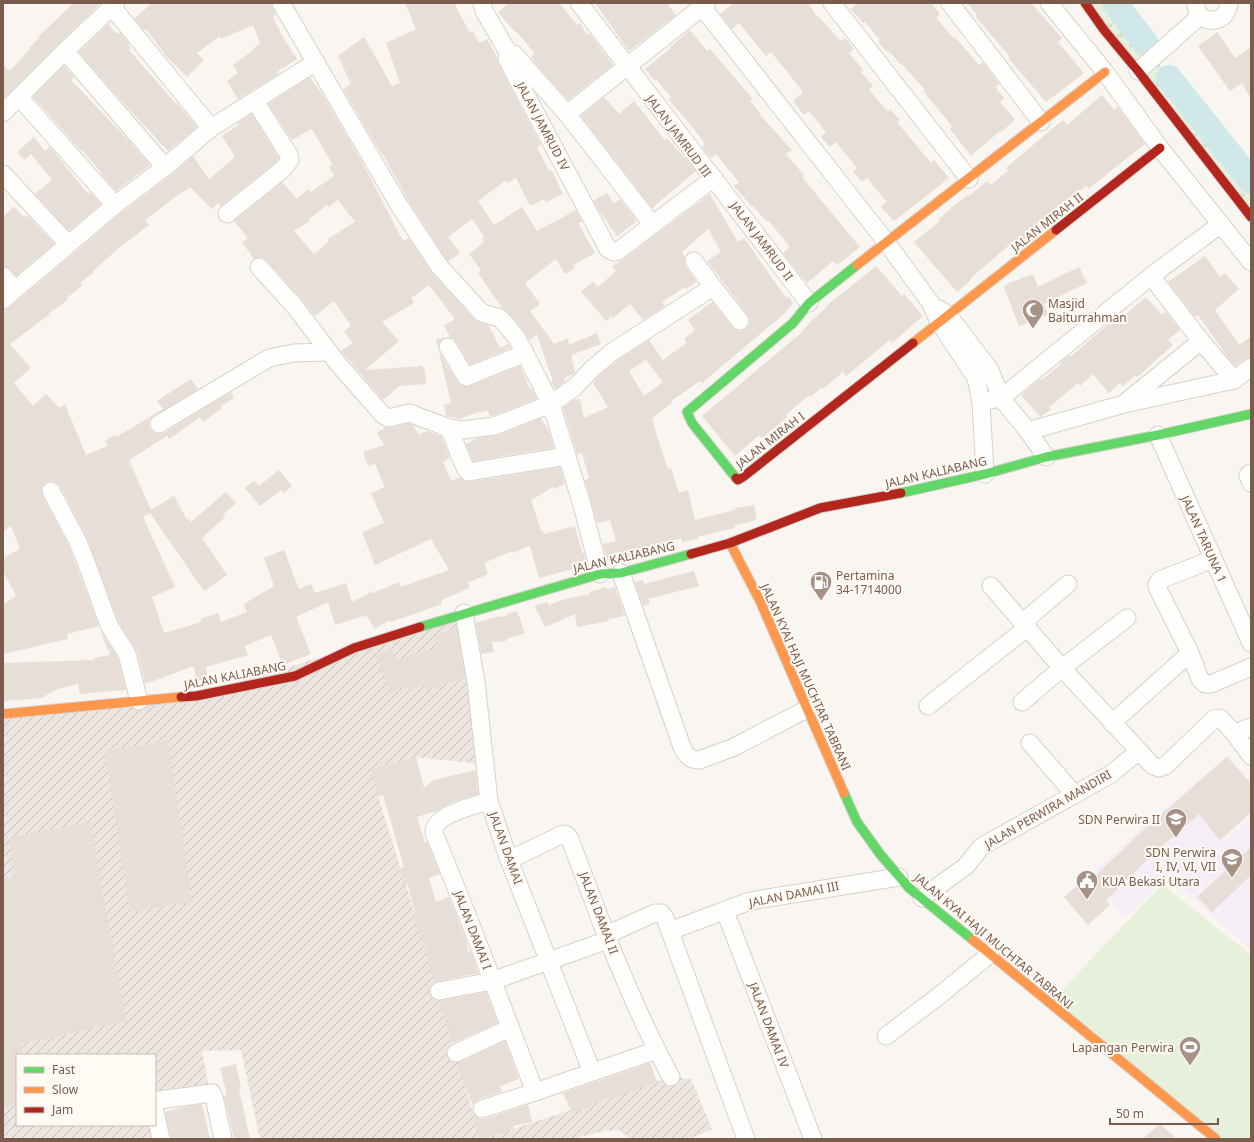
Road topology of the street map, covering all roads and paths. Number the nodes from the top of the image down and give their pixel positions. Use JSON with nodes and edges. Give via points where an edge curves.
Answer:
{"nodes":[{"id":1,"x":281,"y":3,"type":"edge"},
{"id":2,"x":482,"y":3,"type":"edge"},
{"id":3,"x":579,"y":3,"type":"edge"},
{"id":4,"x":832,"y":3,"type":"edge"},
{"id":5,"x":950,"y":3,"type":"edge"},
{"id":6,"x":1049,"y":3,"type":"edge"},
{"id":7,"x":1085,"y":3,"type":"edge"},
{"id":8,"x":703,"y":4,"type":"edge"},
{"id":9,"x":1229,"y":4,"type":"edge"},
{"id":10,"x":114,"y":5,"type":"edge"},
{"id":11,"x":1198,"y":10,"type":"edge"},
{"id":12,"x":65,"y":51,"type":"junction"},
{"id":13,"x":509,"y":54,"type":"junction"},
{"id":14,"x":316,"y":62,"type":"junction"},
{"id":15,"x":627,"y":67,"type":"junction"},
{"id":16,"x":1142,"y":67,"type":"junction"},
{"id":17,"x":1104,"y":72,"type":"junction"},
{"id":18,"x":19,"y":98,"type":"junction"},
{"id":19,"x":255,"y":101,"type":"junction"},
{"id":20,"x":3,"y":114,"type":"edge"},
{"id":21,"x":567,"y":114,"type":"junction"},
{"id":22,"x":1041,"y":122,"type":"junction"},
{"id":23,"x":211,"y":128,"type":"junction"},
{"id":24,"x":1160,"y":148,"type":"junction"},
{"id":25,"x":165,"y":167,"type":"junction"},
{"id":26,"x":3,"y":174,"type":"edge"},
{"id":27,"x":714,"y":178,"type":"junction"},
{"id":28,"x":969,"y":179,"type":"junction"},
{"id":29,"x":115,"y":205,"type":"junction"},
{"id":30,"x":1250,"y":213,"type":"edge"},
{"id":31,"x":227,"y":214,"type":"dead end"},
{"id":32,"x":1221,"y":224,"type":"junction"},
{"id":33,"x":653,"y":225,"type":"junction"},
{"id":34,"x":887,"y":243,"type":"junction"},
{"id":35,"x":68,"y":244,"type":"junction"},
{"id":36,"x":608,"y":249,"type":"joint"},
{"id":37,"x":694,"y":261,"type":"dead end"},
{"id":38,"x":1251,"y":262,"type":"edge"},
{"id":39,"x":259,"y":266,"type":"dead end"},
{"id":40,"x":3,"y":276,"type":"edge"},
{"id":41,"x":1151,"y":276,"type":"junction"},
{"id":42,"x":713,"y":287,"type":"junction"},
{"id":43,"x":9,"y":294,"type":"edge"},
{"id":44,"x":809,"y":303,"type":"junction"},
{"id":45,"x":943,"y":318,"type":"junction"},
{"id":46,"x":740,"y":321,"type":"dead end"},
{"id":47,"x":1201,"y":342,"type":"junction"},
{"id":48,"x":448,"y":347,"type":"dead end"},
{"id":49,"x":329,"y":352,"type":"junction"},
{"id":50,"x":524,"y":352,"type":"junction"},
{"id":51,"x":1251,"y":368,"type":"edge"},
{"id":52,"x":1234,"y":380,"type":"junction"},
{"id":53,"x":1001,"y":398,"type":"junction"},
{"id":54,"x":981,"y":402,"type":"junction"},
{"id":55,"x":551,"y":404,"type":"junction"},
{"id":56,"x":1124,"y":404,"type":"junction"},
{"id":57,"x":1251,"y":414,"type":"edge"},
{"id":58,"x":159,"y":424,"type":"dead end"},
{"id":59,"x":449,"y":428,"type":"junction"},
{"id":60,"x":1028,"y":431,"type":"junction"},
{"id":61,"x":1158,"y":435,"type":"junction"},
{"id":62,"x":567,"y":456,"type":"junction"},
{"id":63,"x":1046,"y":458,"type":"junction"},
{"id":64,"x":1251,"y":473,"type":"edge"},
{"id":65,"x":985,"y":474,"type":"junction"},
{"id":66,"x":1251,"y":483,"type":"edge"},
{"id":67,"x":51,"y":491,"type":"dead end"},
{"id":68,"x":730,"y":543,"type":"junction"},
{"id":69,"x":1213,"y":559,"type":"junction"},
{"id":70,"x":622,"y":573,"type":"junction"},
{"id":71,"x":600,"y":574,"type":"junction"},
{"id":72,"x":1068,"y":584,"type":"dead end"},
{"id":73,"x":991,"y":586,"type":"dead end"},
{"id":74,"x":464,"y":613,"type":"junction"},
{"id":75,"x":1126,"y":618,"type":"dead end"},
{"id":76,"x":1026,"y":624,"type":"junction"},
{"id":77,"x":1251,"y":643,"type":"edge"},
{"id":78,"x":1190,"y":653,"type":"junction"},
{"id":79,"x":1251,"y":667,"type":"edge"},
{"id":80,"x":1062,"y":668,"type":"junction"},
{"id":81,"x":139,"y":701,"type":"junction"},
{"id":82,"x":1022,"y":702,"type":"dead end"},
{"id":83,"x":928,"y":706,"type":"dead end"},
{"id":84,"x":807,"y":709,"type":"junction"},
{"id":85,"x":3,"y":714,"type":"edge"},
{"id":86,"x":1112,"y":723,"type":"junction"},
{"id":87,"x":1251,"y":727,"type":"edge"},
{"id":88,"x":1234,"y":733,"type":"junction"},
{"id":89,"x":1030,"y":743,"type":"dead end"},
{"id":90,"x":1139,"y":751,"type":"junction"},
{"id":91,"x":1251,"y":756,"type":"edge"},
{"id":92,"x":1075,"y":794,"type":"junction"},
{"id":93,"x":489,"y":801,"type":"junction"},
{"id":94,"x":509,"y":860,"type":"junction"},
{"id":95,"x":898,"y":877,"type":"junction"},
{"id":96,"x":922,"y":898,"type":"junction"},
{"id":97,"x":725,"y":911,"type":"junction"},
{"id":98,"x":670,"y":931,"type":"junction"},
{"id":99,"x":607,"y":938,"type":"junction"},
{"id":100,"x":990,"y":954,"type":"junction"},
{"id":101,"x":549,"y":961,"type":"junction"},
{"id":102,"x":492,"y":981,"type":"junction"},
{"id":103,"x":439,"y":992,"type":"dead end"},
{"id":104,"x":510,"y":1028,"type":"junction"},
{"id":105,"x":886,"y":1036,"type":"dead end"},
{"id":106,"x":657,"y":1050,"type":"junction"},
{"id":107,"x":456,"y":1053,"type":"dead end"},
{"id":108,"x":592,"y":1072,"type":"junction"},
{"id":109,"x":671,"y":1077,"type":"dead end"},
{"id":110,"x":535,"y":1092,"type":"junction"},
{"id":111,"x":156,"y":1104,"type":"edge"},
{"id":112,"x":482,"y":1109,"type":"dead end"},
{"id":113,"x":156,"y":1116,"type":"edge"},
{"id":114,"x":161,"y":1139,"type":"edge"},
{"id":115,"x":223,"y":1139,"type":"edge"},
{"id":116,"x":746,"y":1139,"type":"edge"},
{"id":117,"x":813,"y":1139,"type":"edge"},
{"id":118,"x":1216,"y":1139,"type":"edge"}],
"edges":[{"from":1,"to":14,"type":"street"},
{"from":2,"to":13,"type":"street","name":"JALAN JAMRUD IV"},
{"from":3,"to":15,"type":"street","name":"JALAN JAMRUD III"},
{"from":4,"to":28,"type":"street"},
{"from":5,"to":22,"type":"street"},
{"from":6,"to":17,"type":"street"},
{"from":7,"to":16,"type":"street","via":[[1104,30]]},
{"from":8,"to":15,"type":"street"},
{"from":8,"to":34,"type":"street"},
{"from":9,"to":11,"type":"street","via":[[1225,15],[1216,20],[1210,21]]},
{"from":10,"to":12,"type":"street"},
{"from":10,"to":23,"type":"street"},
{"from":11,"to":16,"type":"street","via":[[1164,48]]},
{"from":12,"to":18,"type":"street"},
{"from":12,"to":25,"type":"street"},
{"from":13,"to":21,"type":"street","via":[[514,54]]},
{"from":13,"to":36,"type":"street","name":"JALAN JAMRUD IV","via":[[507,59]]},
{"from":14,"to":19,"type":"street"},
{"from":14,"to":50,"type":"street","via":[[399,205],[439,266],[482,313],[500,318],[506,324]]},
{"from":15,"to":21,"type":"street"},
{"from":15,"to":27,"type":"street","name":"JALAN JAMRUD III"},
{"from":16,"to":30,"type":"street"},
{"from":17,"to":22,"type":"street","name":"JALAN MIRAH I"},
{"from":17,"to":24,"type":"street"},
{"from":18,"to":20,"type":"street"},
{"from":18,"to":29,"type":"street"},
{"from":19,"to":23,"type":"street"},
{"from":19,"to":31,"type":"street","via":[[290,160],[283,169]]},
{"from":21,"to":33,"type":"street"},
{"from":22,"to":28,"type":"street","name":"JALAN MIRAH I"},
{"from":23,"to":25,"type":"street"},
{"from":24,"to":32,"type":"street"},
{"from":24,"to":45,"type":"street","name":"JALAN MIRAH II"},
{"from":25,"to":29,"type":"street"},
{"from":26,"to":35,"type":"street"},
{"from":27,"to":33,"type":"street","name":"JALAN JAMRUD III"},
{"from":27,"to":44,"type":"street","name":"JALAN JAMRUD II"},
{"from":28,"to":34,"type":"street","name":"JALAN MIRAH I"},
{"from":29,"to":35,"type":"street"},
{"from":32,"to":38,"type":"street"},
{"from":32,"to":41,"type":"street"},
{"from":33,"to":36,"type":"street","name":"JALAN JAMRUD III","via":[[618,251]]},
{"from":34,"to":44,"type":"street","name":"JALAN MIRAH I"},
{"from":34,"to":45,"type":"street"},
{"from":35,"to":43,"type":"street"},
{"from":37,"to":42,"type":"street"},
{"from":39,"to":49,"type":"street","via":[[296,308]]},
{"from":40,"to":43,"type":"street"},
{"from":41,"to":47,"type":"street"},
{"from":41,"to":53,"type":"street"},
{"from":42,"to":46,"type":"street"},
{"from":42,"to":55,"type":"street","via":[[612,352],[575,387]]},
{"from":44,"to":45,"type":"street","name":"JALAN MIRAH I","via":[[793,323],[687,412],[692,423],[732,476],[738,480]]},
{"from":45,"to":53,"type":"street","via":[[990,370]]},
{"from":45,"to":54,"type":"street","via":[[976,378]]},
{"from":47,"to":52,"type":"street"},
{"from":47,"to":56,"type":"street"},
{"from":48,"to":50,"type":"street","via":[[466,377]]},
{"from":49,"to":58,"type":"street","via":[[294,353],[270,358]]},
{"from":49,"to":59,"type":"street","via":[[383,415],[388,418],[409,413]]},
{"from":50,"to":55,"type":"street"},
{"from":51,"to":52,"type":"street"},
{"from":52,"to":56,"type":"street"},
{"from":53,"to":54,"type":"street"},
{"from":53,"to":60,"type":"street"},
{"from":54,"to":65,"type":"street"},
{"from":55,"to":59,"type":"street","via":[[488,428]]},
{"from":55,"to":62,"type":"street"},
{"from":56,"to":60,"type":"street"},
{"from":57,"to":61,"type":"street","name":"JALAN KALIABANG"},
{"from":59,"to":62,"type":"street","via":[[468,472]]},
{"from":60,"to":63,"type":"street"},
{"from":61,"to":63,"type":"street","name":"JALAN KALIABANG"},
{"from":61,"to":69,"type":"street","name":"JALAN TARUNA 1"},
{"from":62,"to":71,"type":"street"},
{"from":63,"to":65,"type":"street","name":"JALAN KALIABANG"},
{"from":64,"to":66,"type":"street","via":[[1248,475]]},
{"from":65,"to":68,"type":"street","name":"JALAN KALIABANG","via":[[820,508]]},
{"from":67,"to":81,"type":"street","via":[[80,548],[109,625],[127,654]]},
{"from":68,"to":70,"type":"street","name":"JALAN KALIABANG"},
{"from":68,"to":84,"type":"street","name":"JALAN KYAI HAJI MUCHTAR TABRANI","via":[[760,601]]},
{"from":69,"to":77,"type":"street","name":"JALAN TARUNA 1"},
{"from":69,"to":78,"type":"street","via":[[1160,580],[1157,584]]},
{"from":70,"to":71,"type":"street","name":"JALAN KALIABANG"},
{"from":70,"to":84,"type":"street","via":[[687,757],[699,760],[732,748]]},
{"from":71,"to":74,"type":"street","name":"JALAN KALIABANG"},
{"from":72,"to":76,"type":"street"},
{"from":73,"to":76,"type":"street"},
{"from":74,"to":81,"type":"street","name":"JALAN KALIABANG","via":[[354,648],[295,676],[196,696]]},
{"from":74,"to":93,"type":"street","name":"JALAN DAMAI","via":[[476,682]]},
{"from":75,"to":80,"type":"street"},
{"from":76,"to":80,"type":"street"},
{"from":76,"to":83,"type":"street"},
{"from":78,"to":79,"type":"street","via":[[1204,684],[1211,684]]},
{"from":78,"to":86,"type":"street"},
{"from":80,"to":82,"type":"street"},
{"from":80,"to":86,"type":"street"},
{"from":81,"to":85,"type":"street","name":"JALAN KALIABANG"},
{"from":84,"to":95,"type":"street","name":"JALAN KYAI HAJI MUCHTAR TABRANI","via":[[857,822]]},
{"from":86,"to":90,"type":"street"},
{"from":87,"to":88,"type":"street"},
{"from":88,"to":90,"type":"street","via":[[1220,718],[1214,719],[1165,766],[1159,768],[1153,766]]},
{"from":88,"to":91,"type":"street"},
{"from":89,"to":92,"type":"street"},
{"from":90,"to":92,"type":"street","name":"JALAN PERWIRA MANDIRI","via":[[1110,774]]},
{"from":92,"to":96,"type":"street","name":"JALAN PERWIRA MANDIRI","via":[[981,847],[966,866]]},
{"from":93,"to":94,"type":"street","name":"JALAN DAMAI"},
{"from":93,"to":102,"type":"street","name":"JALAN DAMAI I","via":[[448,815],[437,823],[434,833]]},
{"from":94,"to":99,"type":"street","name":"JALAN DAMAI II","via":[[563,834],[567,835]]},
{"from":94,"to":101,"type":"street","name":"JALAN DAMAI"},
{"from":95,"to":96,"type":"street","name":"JALAN KYAI HAJI MUCHTAR TABRANI"},
{"from":95,"to":97,"type":"street","name":"JALAN DAMAI III","via":[[756,900]]},
{"from":96,"to":100,"type":"street","name":"JALAN KYAI HAJI MUCHTAR TABRANI"},
{"from":97,"to":98,"type":"street","name":"JALAN DAMAI III"},
{"from":97,"to":117,"type":"street","name":"JALAN DAMAI IV"},
{"from":98,"to":99,"type":"street","via":[[661,913],[655,913]]},
{"from":98,"to":116,"type":"street"},
{"from":99,"to":101,"type":"street"},
{"from":99,"to":106,"type":"street","name":"JALAN DAMAI II"},
{"from":100,"to":105,"type":"street"},
{"from":100,"to":118,"type":"street","name":"JALAN KYAI HAJI MUCHTAR TABRANI"},
{"from":101,"to":102,"type":"street"},
{"from":101,"to":108,"type":"street","name":"JALAN DAMAI"},
{"from":102,"to":103,"type":"street"},
{"from":102,"to":104,"type":"street","name":"JALAN DAMAI I"},
{"from":104,"to":107,"type":"street"},
{"from":104,"to":110,"type":"street","name":"JALAN DAMAI I"},
{"from":106,"to":108,"type":"street"},
{"from":106,"to":109,"type":"street","name":"JALAN DAMAI II"},
{"from":108,"to":110,"type":"street"},
{"from":110,"to":112,"type":"street"},
{"from":111,"to":115,"type":"street","via":[[159,1100],[212,1093]]},
{"from":113,"to":114,"type":"street"}]}
